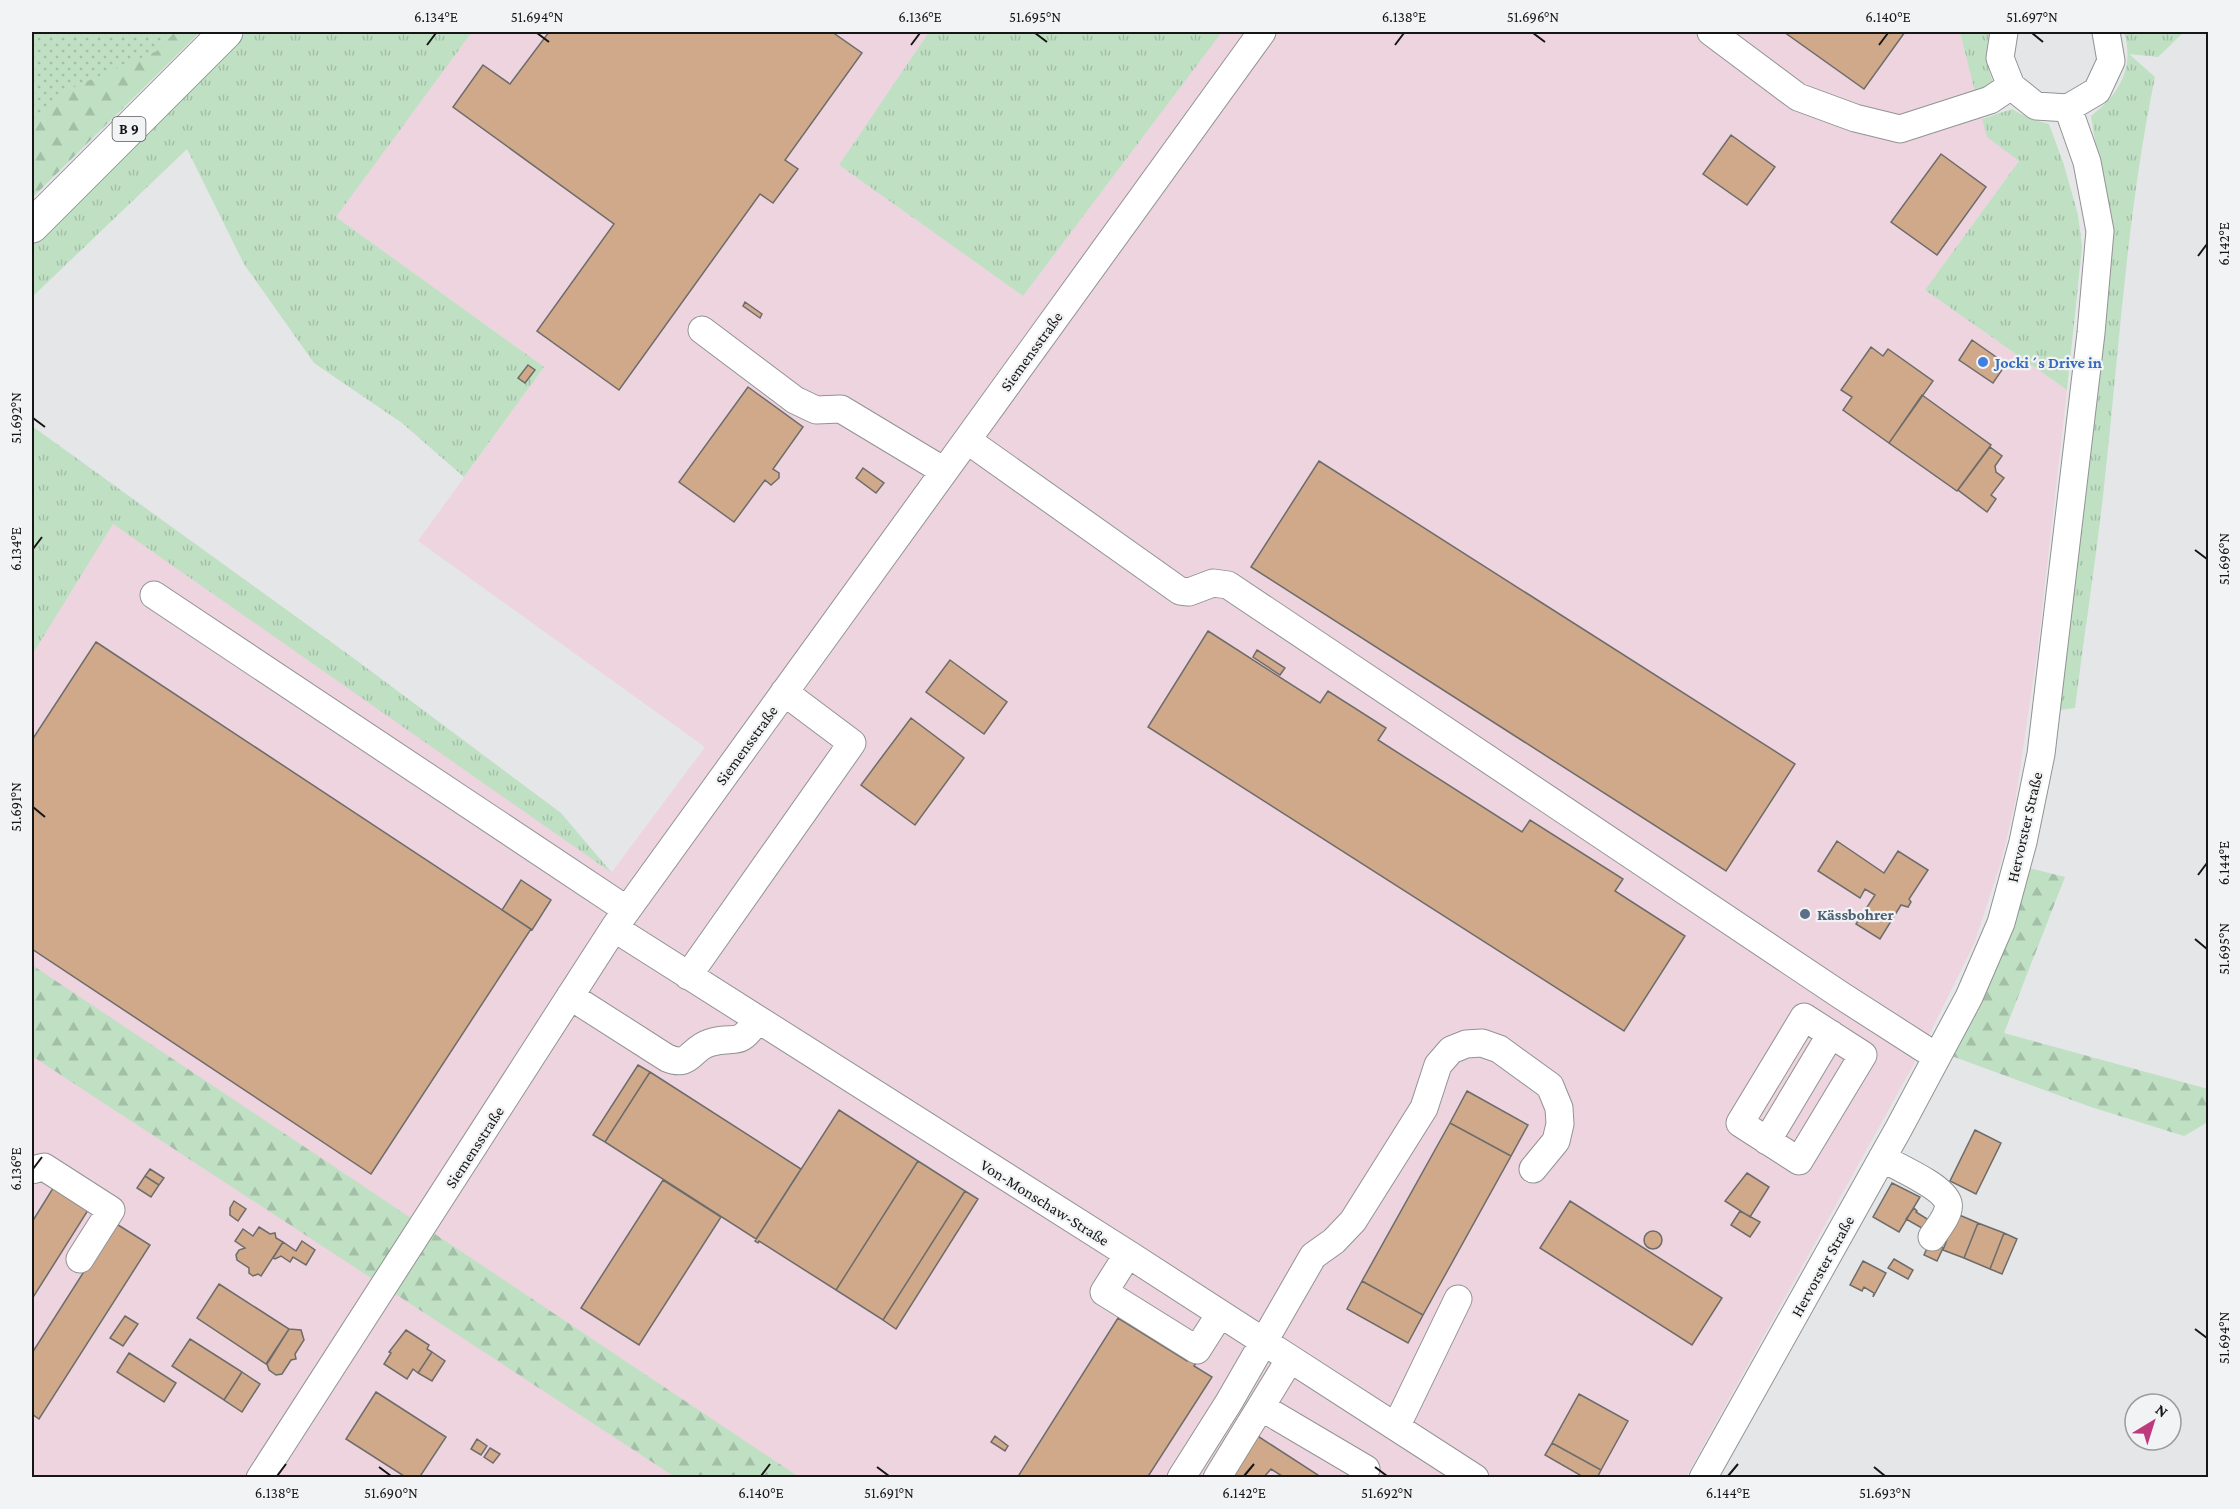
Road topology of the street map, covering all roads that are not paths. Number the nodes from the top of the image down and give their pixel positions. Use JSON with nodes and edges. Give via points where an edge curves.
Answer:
{"nodes":[{"id":1,"x":226,"y":32,"type":"edge"},
{"id":2,"x":1262,"y":32,"type":"edge"},
{"id":3,"x":1711,"y":32,"type":"edge"},
{"id":4,"x":2004,"y":32,"type":"edge"},
{"id":5,"x":2106,"y":32,"type":"edge"},
{"id":6,"x":2011,"y":86,"type":"junction"},
{"id":7,"x":2068,"y":108,"type":"junction"},
{"id":8,"x":32,"y":226,"type":"edge"},
{"id":9,"x":702,"y":330,"type":"dead end"},
{"id":10,"x":967,"y":440,"type":"junction"},
{"id":11,"x":944,"y":471,"type":"junction"},
{"id":12,"x":154,"y":595,"type":"dead end"},
{"id":13,"x":784,"y":692,"type":"junction"},
{"id":14,"x":620,"y":919,"type":"junction"},
{"id":15,"x":688,"y":976,"type":"junction"},
{"id":16,"x":570,"y":996,"type":"junction"},
{"id":17,"x":1842,"y":996,"type":"junction"},
{"id":18,"x":757,"y":1020,"type":"junction"},
{"id":19,"x":1827,"y":1032,"type":"junction"},
{"id":20,"x":1937,"y":1057,"type":"junction"},
{"id":21,"x":1882,"y":1158,"type":"junction"},
{"id":22,"x":1533,"y":1169,"type":"dead end"},
{"id":23,"x":32,"y":1170,"type":"edge"},
{"id":24,"x":1932,"y":1237,"type":"dead end"},
{"id":25,"x":1128,"y":1254,"type":"junction"},
{"id":26,"x":80,"y":1259,"type":"dead end"},
{"id":27,"x":1458,"y":1299,"type":"dead end"},
{"id":28,"x":1220,"y":1314,"type":"junction"},
{"id":29,"x":1263,"y":1341,"type":"junction"},
{"id":30,"x":1290,"y":1359,"type":"junction"},
{"id":31,"x":1261,"y":1407,"type":"junction"},
{"id":32,"x":1396,"y":1426,"type":"junction"},
{"id":33,"x":1366,"y":1469,"type":"dead end"},
{"id":34,"x":260,"y":1478,"type":"edge"},
{"id":35,"x":1181,"y":1478,"type":"edge"},
{"id":36,"x":1217,"y":1478,"type":"edge"},
{"id":37,"x":1475,"y":1478,"type":"edge"},
{"id":38,"x":1703,"y":1478,"type":"edge"}],
"edges":[{"from":1,"to":8,"type":"main road","number":"B 9"},
{"from":2,"to":10,"type":"street","name":"Siemensstraße"},
{"from":3,"to":6,"type":"street","via":[[1798,97],[1900,129],[1990,100]]},
{"from":4,"to":6,"type":"street","via":[[2000,58]]},
{"from":5,"to":7,"type":"street","via":[[2111,61],[2097,91]]},
{"from":6,"to":7,"type":"street","via":[[2036,106]]},
{"from":7,"to":20,"type":"street","name":"Hervorster Straße","via":[[2087,162],[2100,231],[2041,754],[2001,922],[1969,997]]},
{"from":9,"to":11,"type":"street","via":[[795,400],[816,410],[841,409]]},
{"from":10,"to":11,"type":"street","name":"Siemensstraße"},
{"from":10,"to":17,"type":"street","via":[[1180,591],[1189,592],[1213,583],[1228,585]]},
{"from":11,"to":13,"type":"street","name":"Siemensstraße"},
{"from":12,"to":14,"type":"street","name":"Von-Monschaw-Straße"},
{"from":13,"to":14,"type":"street","name":"Siemensstraße"},
{"from":13,"to":15,"type":"street","via":[[852,743]]},
{"from":14,"to":15,"type":"street","name":"Von-Monschaw-Straße"},
{"from":14,"to":16,"type":"street","name":"Siemensstraße"},
{"from":15,"to":18,"type":"street","name":"Von-Monschaw-Straße"},
{"from":16,"to":18,"type":"street","via":[[677,1062],[686,1060],[708,1042],[739,1040]]},
{"from":16,"to":34,"type":"street","name":"Siemensstraße"},
{"from":17,"to":19,"type":"street"},
{"from":17,"to":20,"type":"street"},
{"from":18,"to":25,"type":"street","name":"Von-Monschaw-Straße"},
{"from":19,"to":19,"type":"street","via":[[1863,1055],[1799,1161],[1740,1123],[1804,1017]]},
{"from":20,"to":21,"type":"street","name":"Hervorster Straße"},
{"from":21,"to":24,"type":"street","via":[[1944,1196],[1948,1209]]},
{"from":21,"to":38,"type":"street","name":"Hervorster Straße"},
{"from":22,"to":29,"type":"street","via":[[1556,1141],[1560,1124],[1559,1108],[1550,1086],[1499,1049],[1482,1043],[1451,1050],[1438,1065],[1424,1108],[1353,1221],[1313,1256]]},
{"from":23,"to":26,"type":"street","via":[[44,1167],[111,1210]]},
{"from":25,"to":28,"type":"street","name":"Von-Monschaw-Straße"},
{"from":25,"to":28,"type":"street","via":[[1104,1292],[1197,1350]]},
{"from":27,"to":32,"type":"street"},
{"from":28,"to":29,"type":"street","name":"Von-Monschaw-Straße"},
{"from":29,"to":30,"type":"street","name":"Von-Monschaw-Straße"},
{"from":29,"to":35,"type":"street"},
{"from":30,"to":31,"type":"street"},
{"from":30,"to":32,"type":"street","name":"Von-Monschaw-Straße"},
{"from":31,"to":33,"type":"street"},
{"from":31,"to":36,"type":"street"},
{"from":32,"to":37,"type":"street","name":"Von-Monschaw-Straße"}]}
